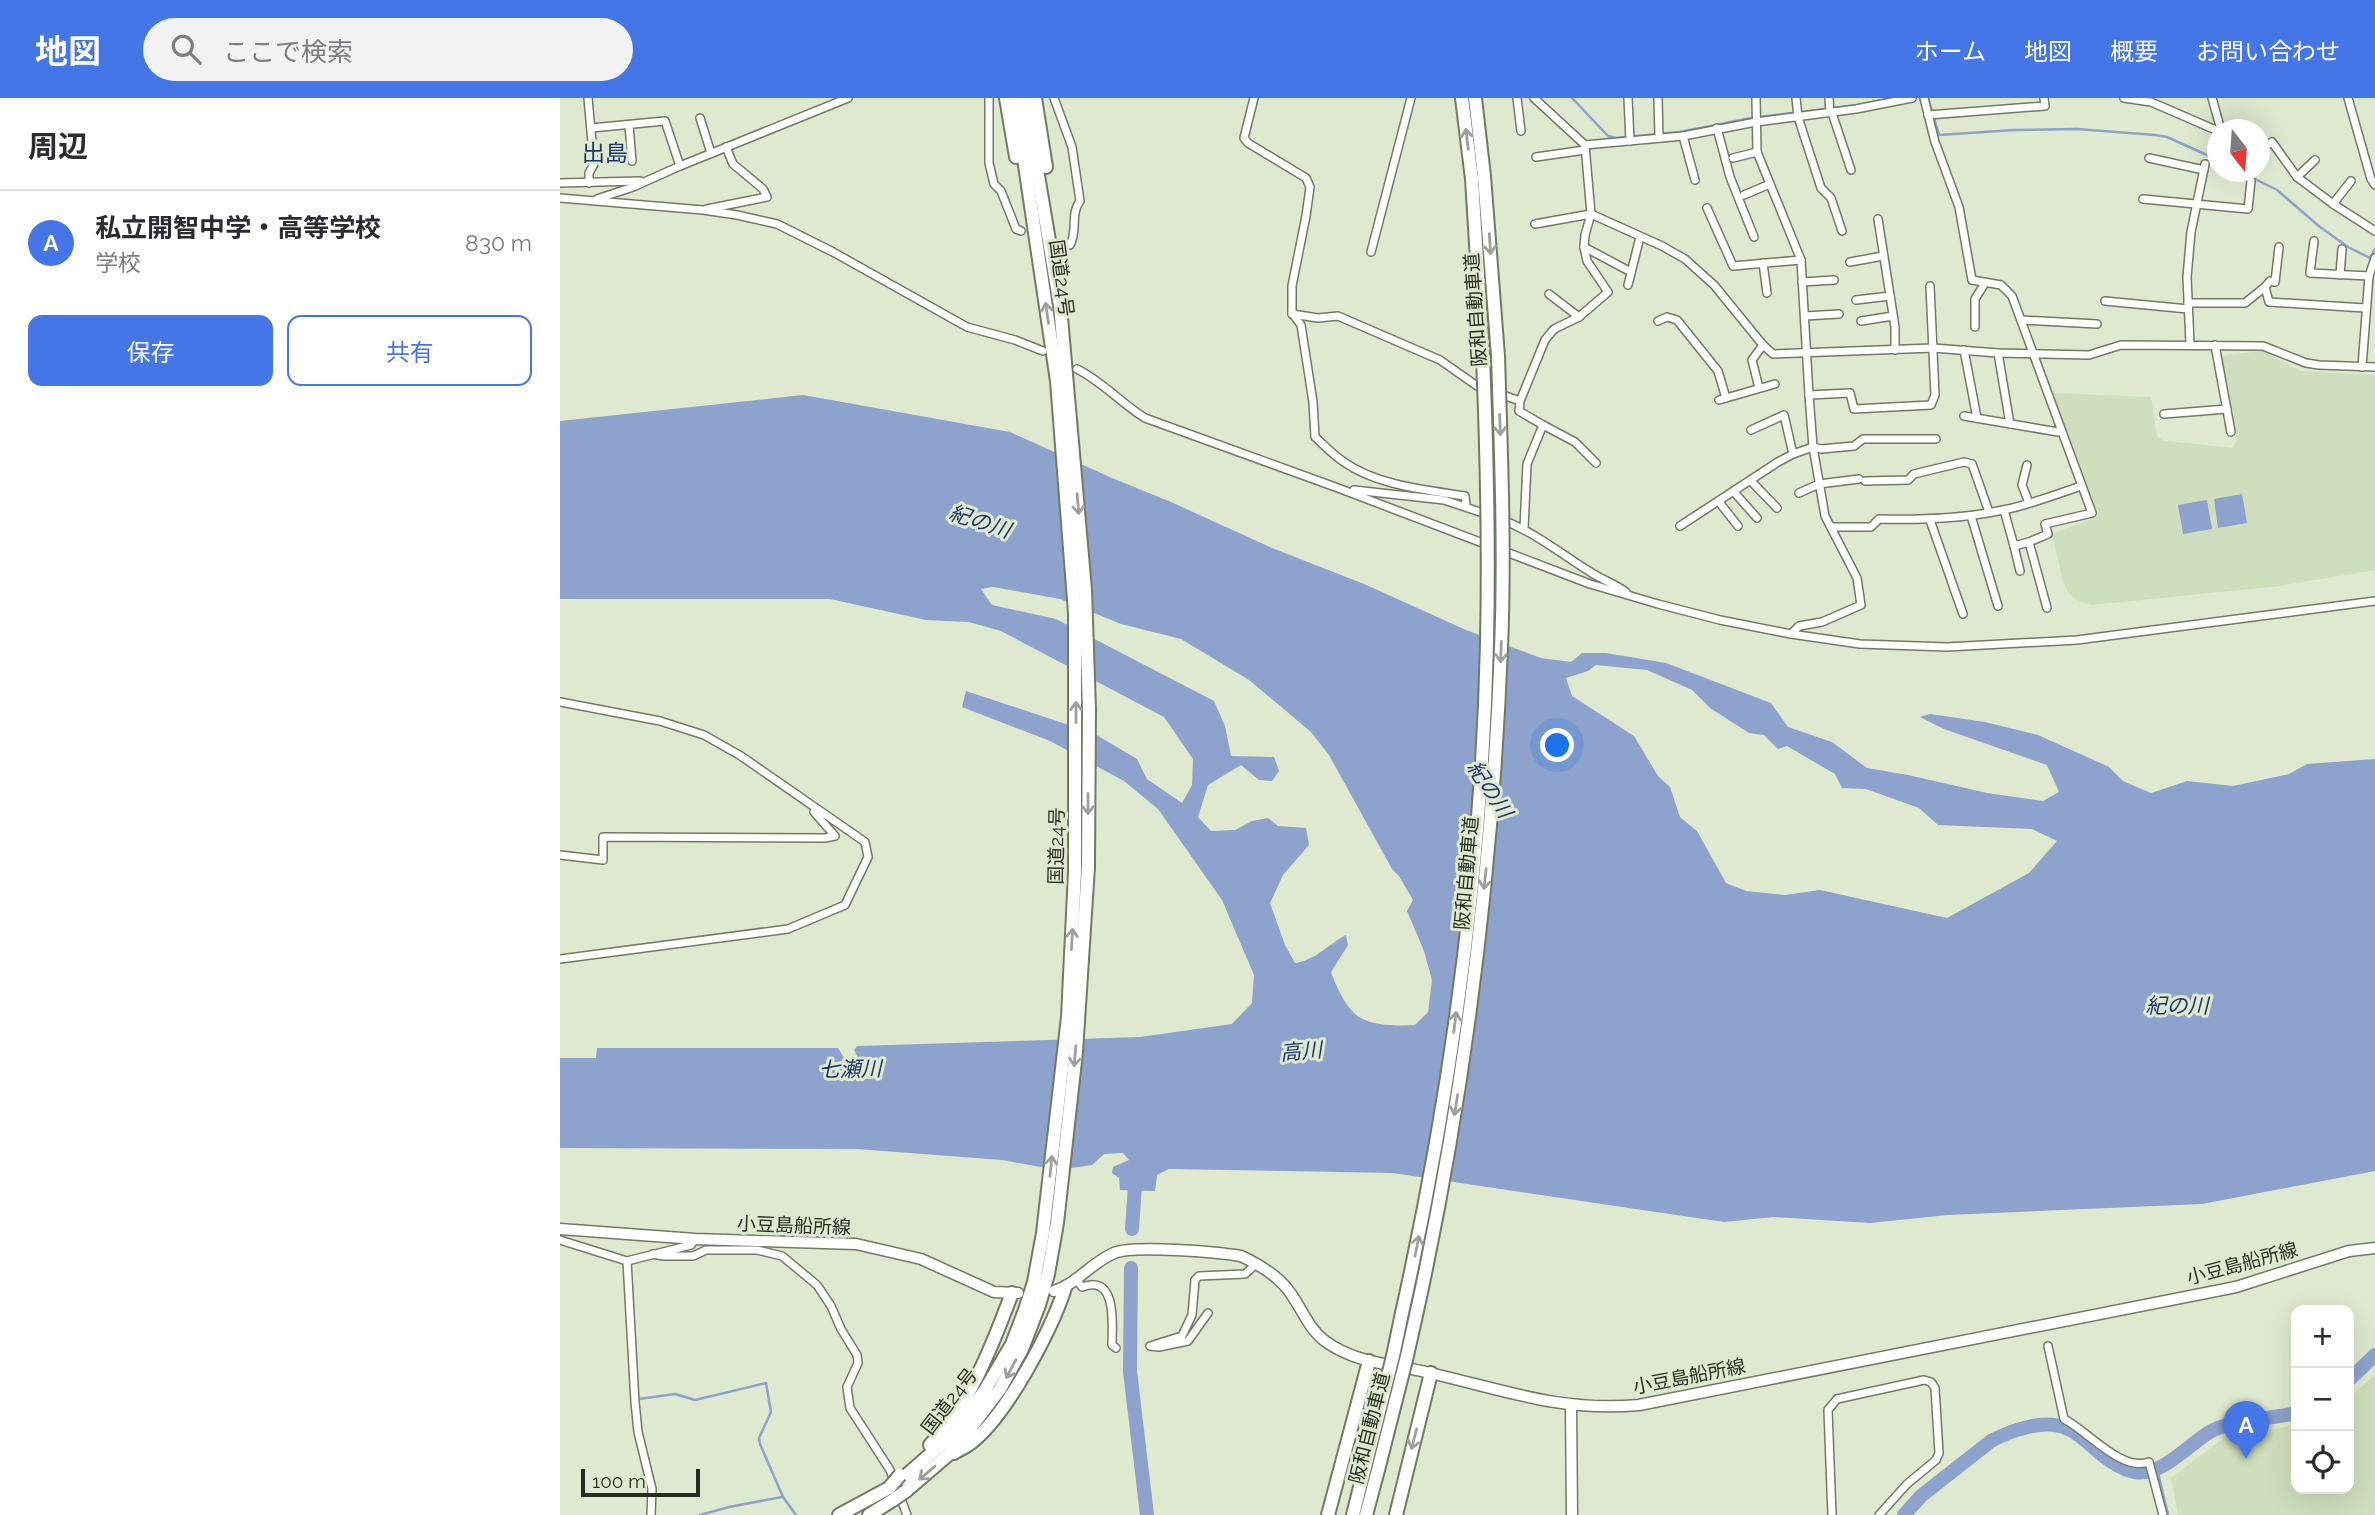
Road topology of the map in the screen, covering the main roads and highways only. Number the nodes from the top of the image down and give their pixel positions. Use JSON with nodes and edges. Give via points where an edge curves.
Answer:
{"nodes":[{"id":1,"x":1006,"y":98,"type":"edge"},
{"id":2,"x":1015,"y":98,"type":"edge"},
{"id":3,"x":1025,"y":98,"type":"edge"},
{"id":4,"x":1034,"y":98,"type":"edge"},
{"id":5,"x":1462,"y":98,"type":"edge"},
{"id":6,"x":1475,"y":98,"type":"edge"},
{"id":7,"x":1478,"y":177,"type":"junction"},
{"id":8,"x":1033,"y":210,"type":"junction"},
{"id":9,"x":1049,"y":233,"type":"junction"},
{"id":10,"x":1062,"y":384,"type":"junction"},
{"id":11,"x":560,"y":1229,"type":"edge"},
{"id":12,"x":2375,"y":1248,"type":"edge"},
{"id":13,"x":1059,"y":1290,"type":"joint"},
{"id":14,"x":1015,"y":1293,"type":"joint"},
{"id":15,"x":1399,"y":1358,"type":"junction"},
{"id":16,"x":1369,"y":1361,"type":"junction"},
{"id":17,"x":1431,"y":1373,"type":"junction"},
{"id":18,"x":1571,"y":1406,"type":"junction"},
{"id":19,"x":953,"y":1441,"type":"junction"},
{"id":20,"x":1371,"y":1469,"type":"junction"},
{"id":21,"x":903,"y":1481,"type":"junction"},
{"id":22,"x":891,"y":1494,"type":"junction"},
{"id":23,"x":839,"y":1515,"type":"edge"},
{"id":24,"x":869,"y":1515,"type":"edge"},
{"id":25,"x":1328,"y":1515,"type":"edge"},
{"id":26,"x":1353,"y":1515,"type":"edge"},
{"id":27,"x":1366,"y":1515,"type":"edge"},
{"id":28,"x":1396,"y":1515,"type":"edge"},
{"id":29,"x":1572,"y":1515,"type":"edge"}],
"edges":[{"from":1,"to":8,"type":"highway","via":[[1023,193]]},
{"from":2,"to":8,"type":"highway","name":"国道24号"},
{"from":3,"to":9,"type":"highway","name":"国道24号"},
{"from":4,"to":9,"type":"highway","via":[[1052,203]]},
{"from":7,"to":5,"type":"highway","name":"阪和自動車道","one_way":true},
{"from":6,"to":7,"type":"highway","name":"阪和自動車道"},
{"from":15,"to":7,"type":"highway","name":"阪和自動車道","one_way":true,"bridge":true,"via":[[1402,1313],[1449,1062],[1475,849],[1487,645],[1488,534]]},
{"from":7,"to":15,"type":"highway","name":"阪和自動車道","one_way":true,"bridge":true,"via":[[1498,356],[1503,535],[1488,850],[1446,1162],[1415,1320]]},
{"from":10,"to":8,"type":"highway","name":"国道24号","one_way":true},
{"from":9,"to":10,"type":"highway","name":"国道24号","via":[[1060,306]]},
{"from":10,"to":19,"type":"highway","name":"国道24号","via":[[1075,612],[1075,872],[1049,1234],[1012,1344]]},
{"from":11,"to":14,"type":"main road","name":"小豆島船所線","via":[[856,1244],[921,1259],[994,1292]]},
{"from":12,"to":18,"type":"main road","name":"小豆島船所線","via":[[2348,1251],[2236,1287],[1955,1344],[1639,1405]]},
{"from":13,"to":16,"type":"main road","name":"小豆島船所線","via":[[1108,1256],[1127,1249],[1241,1256],[1285,1286],[1322,1339]]},
{"from":13,"to":19,"type":"highway","via":[[1057,1313],[997,1414]]},
{"from":14,"to":19,"type":"highway","via":[[959,1411]]},
{"from":15,"to":20,"type":"highway","name":"阪和自動車道","bridge":true},
{"from":16,"to":17,"type":"main road","name":"小豆島船所線"},
{"from":16,"to":25,"type":"highway"},
{"from":17,"to":18,"type":"main road","name":"小豆島船所線"},
{"from":17,"to":28,"type":"highway","one_way":true},
{"from":18,"to":29,"type":"main road"},
{"from":19,"to":21,"type":"highway","name":"国道24号","via":[[930,1450]]},
{"from":19,"to":21,"type":"highway","name":"国道24号","one_way":true,"via":[[948,1455]]},
{"from":20,"to":26,"type":"highway","name":"阪和自動車道"},
{"from":20,"to":27,"type":"highway","name":"阪和自動車道"},
{"from":21,"to":22,"type":"highway","bridge":true},
{"from":22,"to":23,"type":"highway"},
{"from":22,"to":24,"type":"highway"}]}
